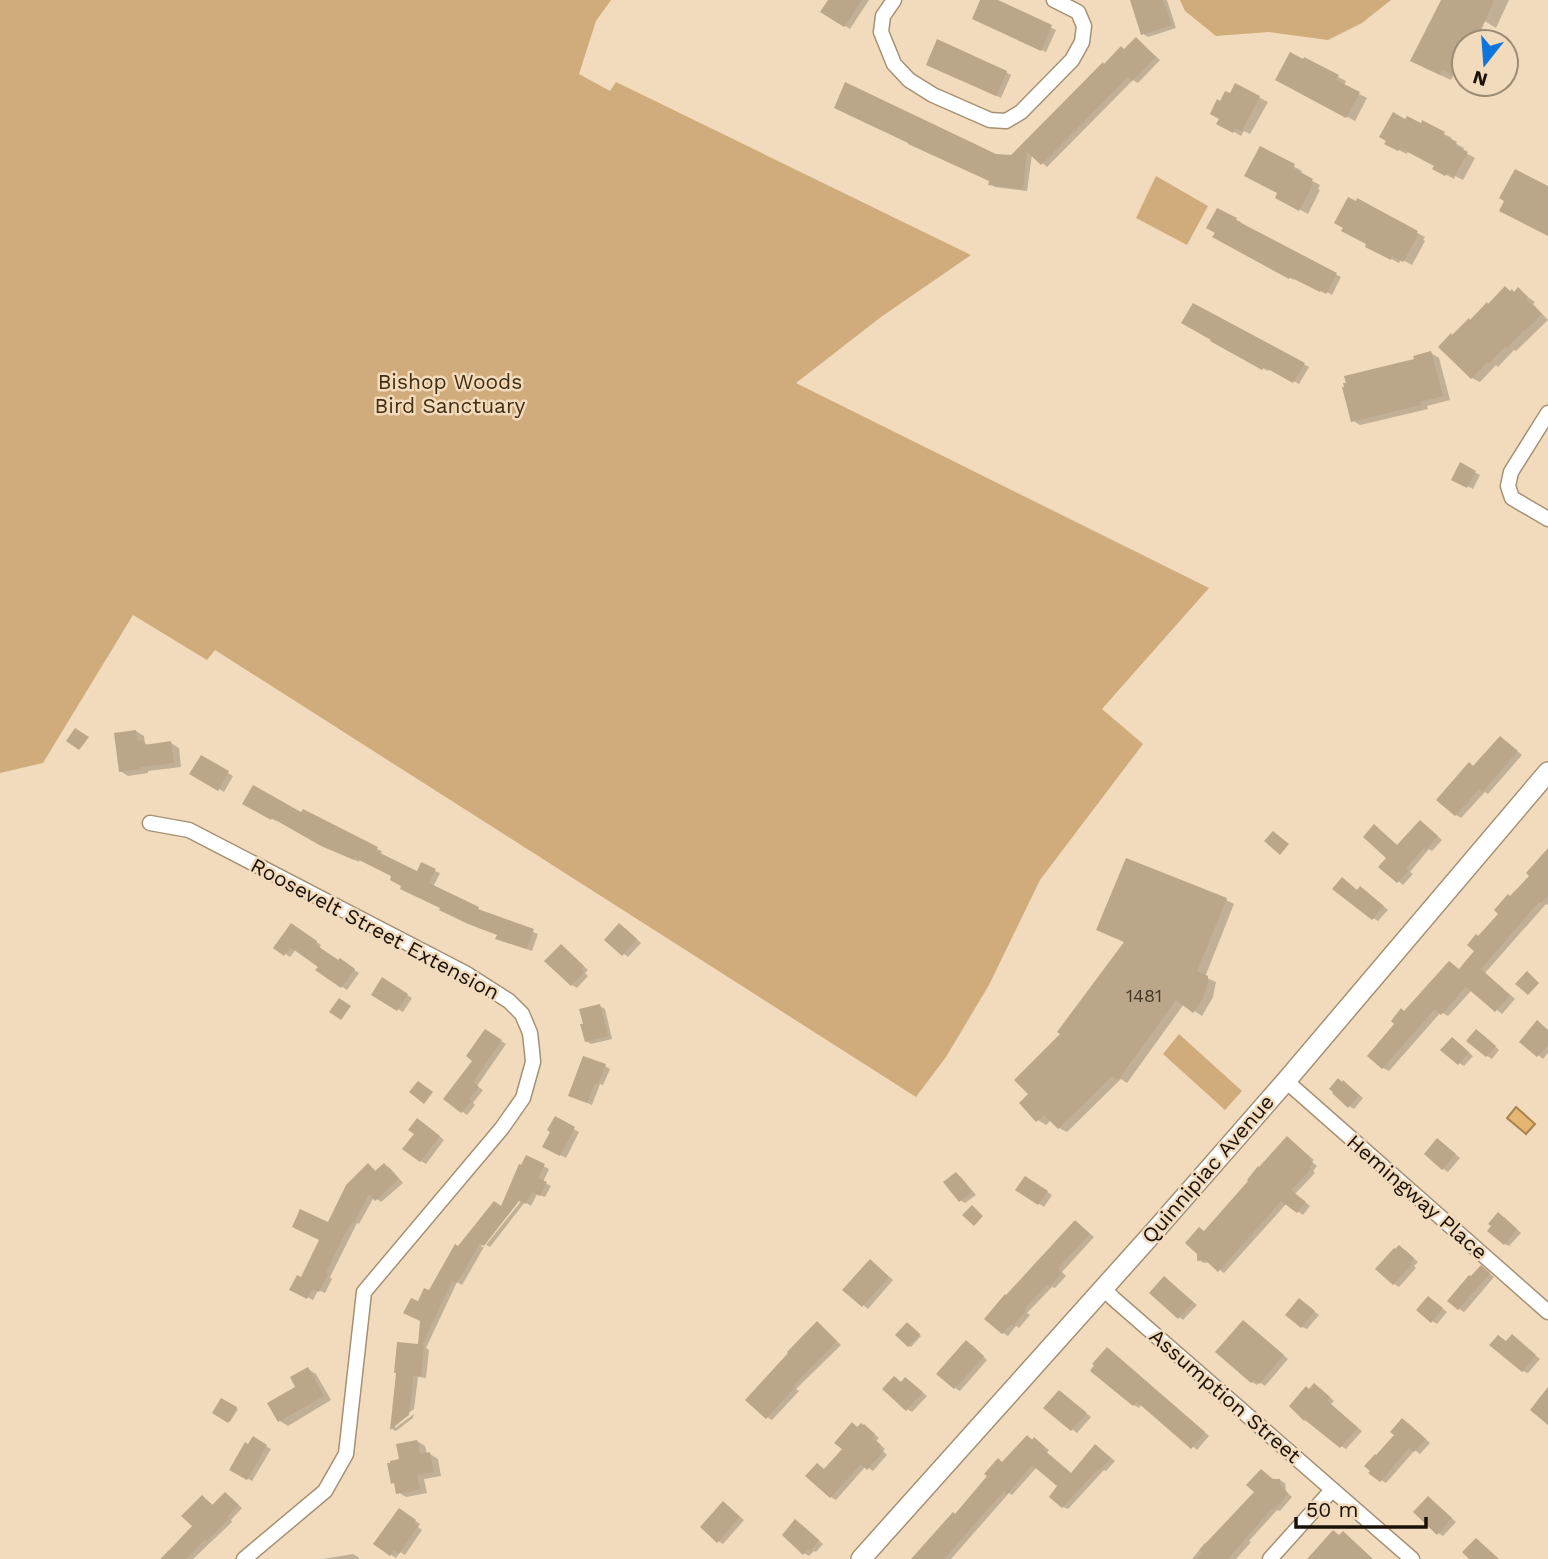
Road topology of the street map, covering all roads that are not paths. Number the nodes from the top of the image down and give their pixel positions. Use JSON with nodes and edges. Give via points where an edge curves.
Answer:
{"nodes":[{"id":1,"x":894,"y":0,"type":"edge"},
{"id":2,"x":1054,"y":0,"type":"edge"},
{"id":3,"x":1548,"y":413,"type":"edge"},
{"id":4,"x":1548,"y":519,"type":"edge"},
{"id":5,"x":1548,"y":772,"type":"edge"},
{"id":6,"x":150,"y":823,"type":"dead end"},
{"id":7,"x":1286,"y":1081,"type":"junction"},
{"id":8,"x":1103,"y":1288,"type":"junction"},
{"id":9,"x":1548,"y":1312,"type":"edge"},
{"id":10,"x":1332,"y":1490,"type":"junction"},
{"id":11,"x":244,"y":1559,"type":"edge"},
{"id":12,"x":860,"y":1559,"type":"edge"},
{"id":13,"x":1270,"y":1559,"type":"edge"},
{"id":14,"x":1412,"y":1559,"type":"edge"}],
"edges":[{"from":1,"to":2,"type":"street","via":[[883,16],[881,32],[894,64],[933,95],[990,120],[1006,121],[1021,112],[1072,60],[1082,42],[1084,26],[1078,12]]},
{"from":3,"to":4,"type":"street","via":[[1511,472],[1508,486],[1512,498]]},
{"from":5,"to":7,"type":"main road","name":"Quinnipiac Avenue"},
{"from":6,"to":11,"type":"street","name":"Roosevelt Street Extension","via":[[188,830],[465,973],[509,1001],[522,1014],[530,1033],[533,1062],[523,1098],[364,1292],[346,1454],[325,1491]]},
{"from":7,"to":8,"type":"main road","name":"Quinnipiac Avenue"},
{"from":7,"to":9,"type":"street","name":"Hemingway Place"},
{"from":8,"to":10,"type":"street","name":"Assumption Street"},
{"from":8,"to":12,"type":"main road","name":"Quinnipiac Avenue"},
{"from":10,"to":13,"type":"street"},
{"from":10,"to":14,"type":"street","name":"Assumption Street"}]}
